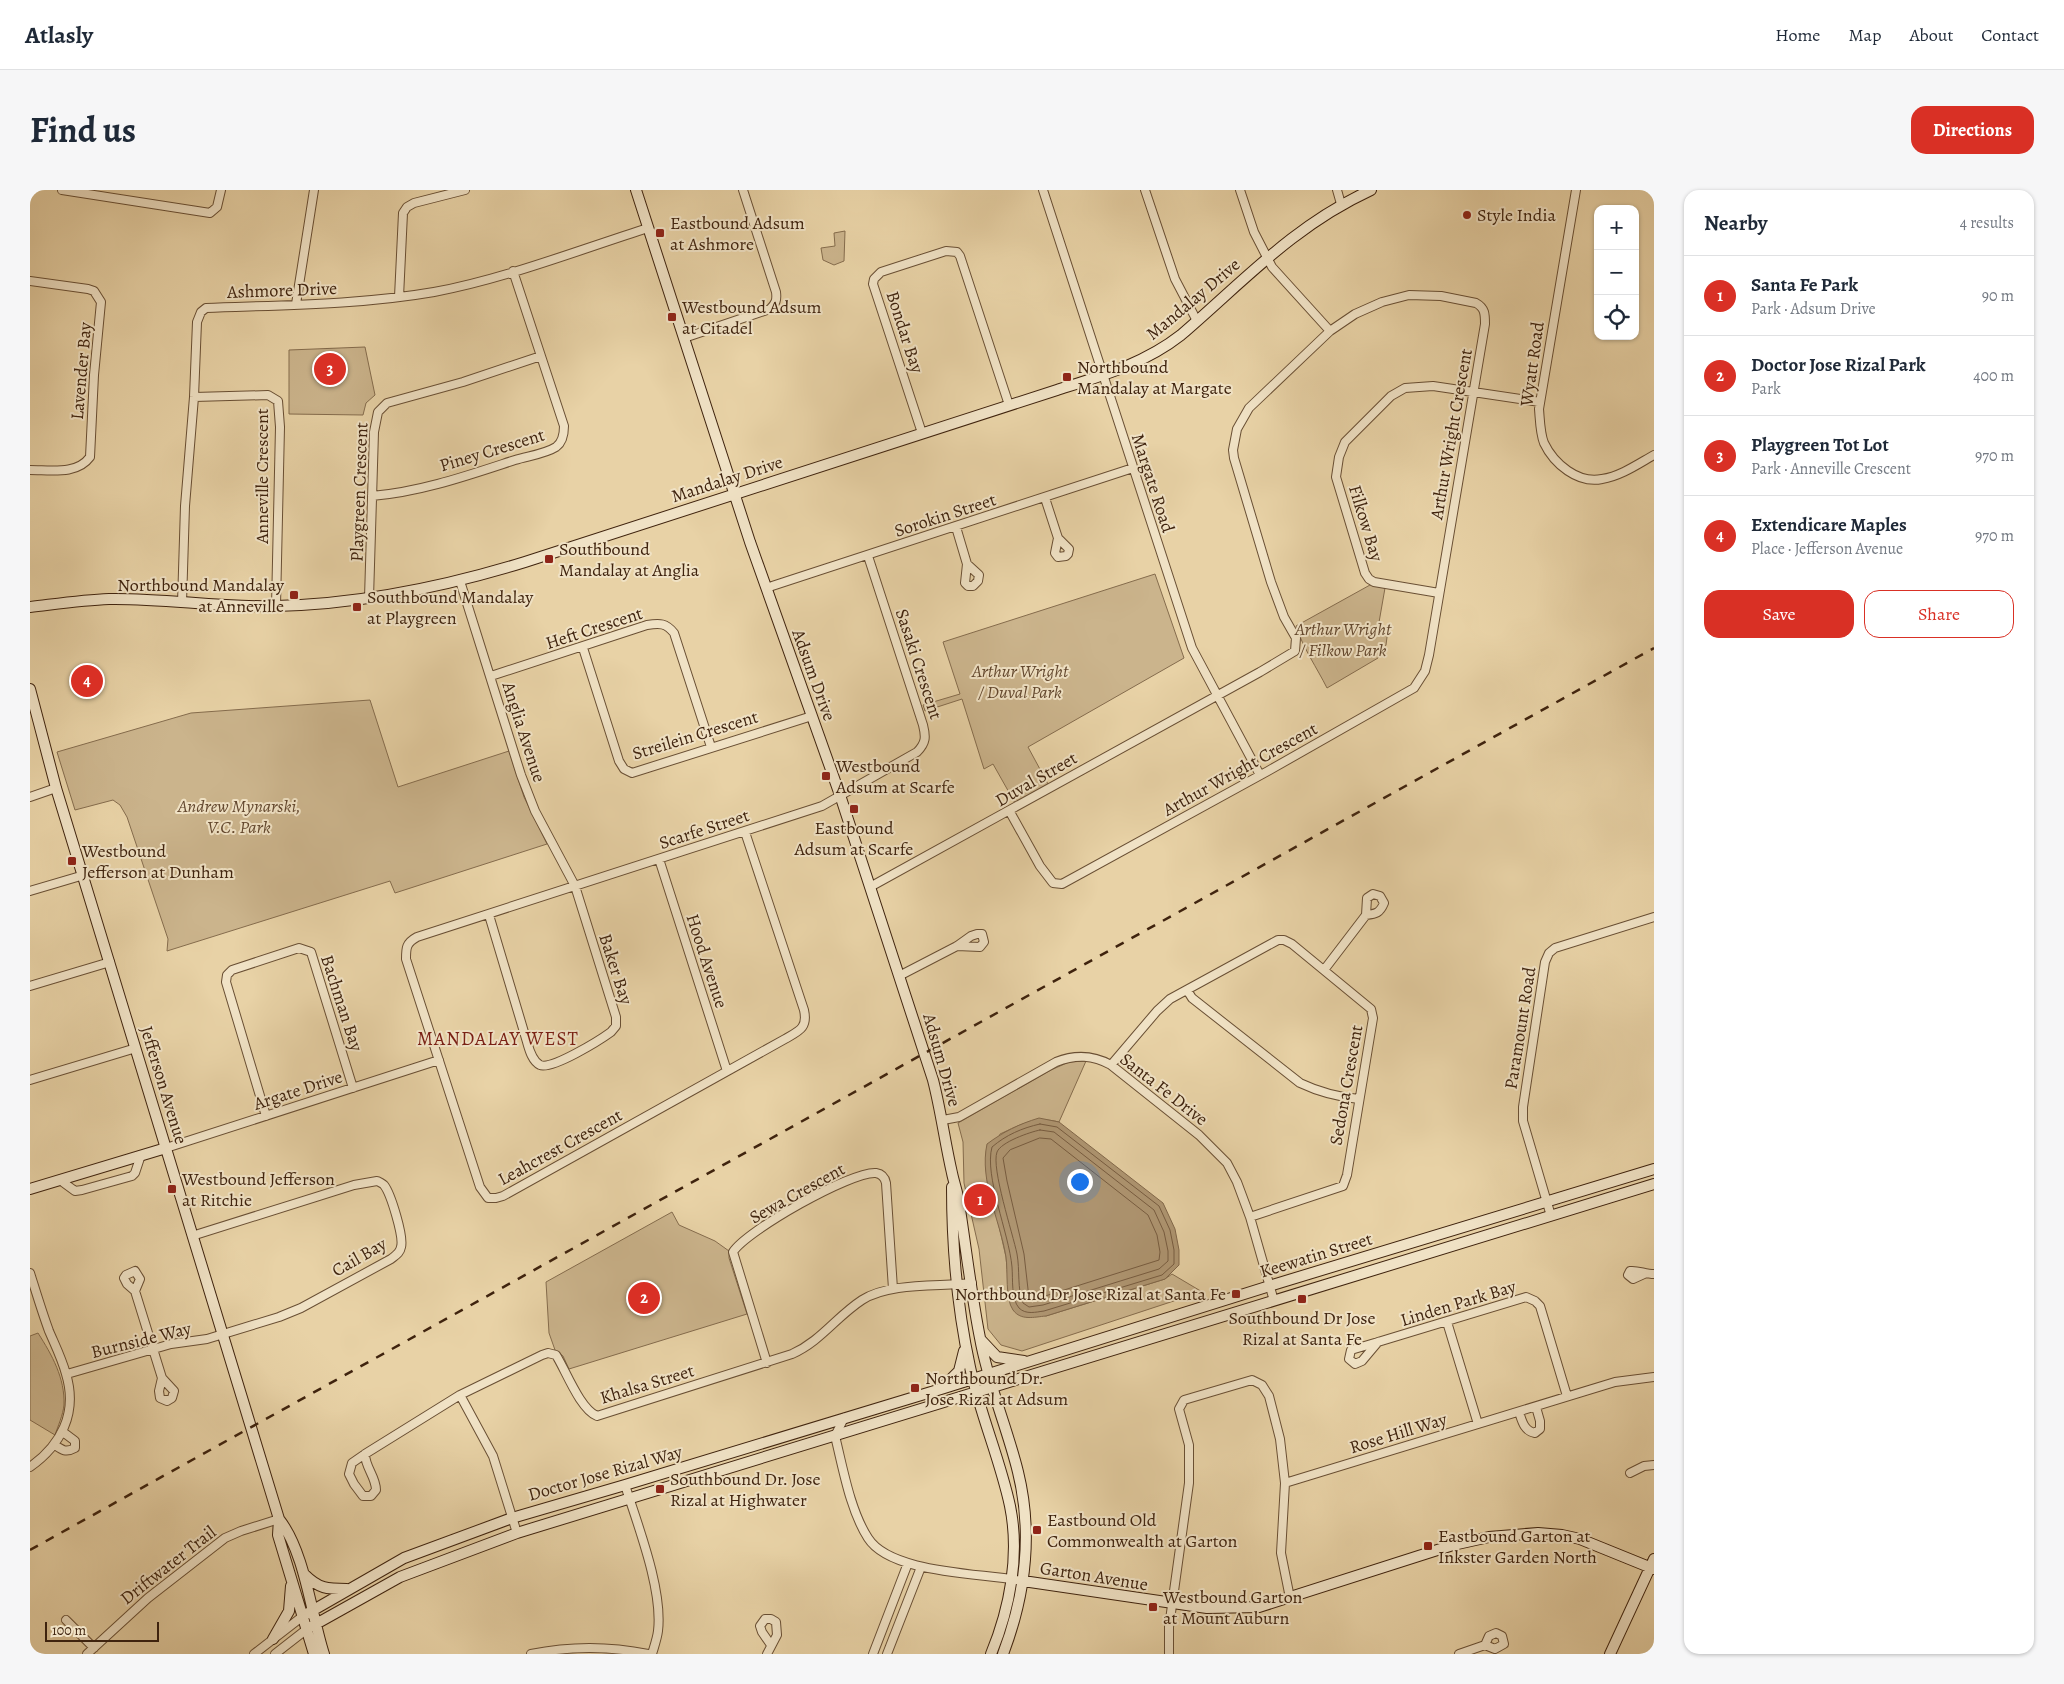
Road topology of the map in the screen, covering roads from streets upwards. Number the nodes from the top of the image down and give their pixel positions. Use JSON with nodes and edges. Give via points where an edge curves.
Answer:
{"nodes":[{"id":1,"x":62,"y":190,"type":"edge"},
{"id":2,"x":221,"y":190,"type":"edge"},
{"id":3,"x":314,"y":190,"type":"edge"},
{"id":4,"x":465,"y":190,"type":"edge"},
{"id":5,"x":636,"y":190,"type":"edge"},
{"id":6,"x":743,"y":190,"type":"edge"},
{"id":7,"x":1043,"y":190,"type":"edge"},
{"id":8,"x":1145,"y":190,"type":"edge"},
{"id":9,"x":1240,"y":190,"type":"edge"},
{"id":10,"x":1337,"y":190,"type":"edge"},
{"id":11,"x":1370,"y":190,"type":"edge"},
{"id":12,"x":1576,"y":190,"type":"edge"},
{"id":13,"x":1341,"y":204,"type":"junction"},
{"id":14,"x":648,"y":228,"type":"junction"},
{"id":15,"x":1267,"y":256,"type":"junction"},
{"id":16,"x":513,"y":271,"type":"junction"},
{"id":17,"x":30,"y":281,"type":"edge"},
{"id":18,"x":399,"y":297,"type":"junction"},
{"id":19,"x":296,"y":304,"type":"junction"},
{"id":20,"x":1197,"y":322,"type":"junction"},
{"id":21,"x":1330,"y":331,"type":"junction"},
{"id":22,"x":684,"y":338,"type":"junction"},
{"id":23,"x":542,"y":356,"type":"junction"},
{"id":24,"x":1103,"y":375,"type":"junction"},
{"id":25,"x":1473,"y":392,"type":"junction"},
{"id":26,"x":194,"y":397,"type":"junction"},
{"id":27,"x":1540,"y":402,"type":"junction"},
{"id":28,"x":1009,"y":405,"type":"junction"},
{"id":29,"x":922,"y":433,"type":"junction"},
{"id":30,"x":1654,"y":455,"type":"edge"},
{"id":31,"x":1132,"y":468,"type":"junction"},
{"id":32,"x":30,"y":470,"type":"edge"},
{"id":33,"x":734,"y":494,"type":"junction"},
{"id":34,"x":372,"y":496,"type":"junction"},
{"id":35,"x":1046,"y":498,"type":"junction"},
{"id":36,"x":956,"y":527,"type":"junction"},
{"id":37,"x":1058,"y":538,"type":"dead end"},
{"id":38,"x":868,"y":556,"type":"junction"},
{"id":39,"x":967,"y":564,"type":"dead end"},
{"id":40,"x":460,"y":581,"type":"junction"},
{"id":41,"x":766,"y":588,"type":"junction"},
{"id":42,"x":1439,"y":593,"type":"junction"},
{"id":43,"x":369,"y":598,"type":"junction"},
{"id":44,"x":182,"y":603,"type":"junction"},
{"id":45,"x":276,"y":606,"type":"junction"},
{"id":46,"x":30,"y":608,"type":"edge"},
{"id":47,"x":583,"y":648,"type":"junction"},
{"id":48,"x":491,"y":676,"type":"junction"},
{"id":49,"x":30,"y":689,"type":"edge"},
{"id":50,"x":1217,"y":695,"type":"junction"},
{"id":51,"x":812,"y":716,"type":"junction"},
{"id":52,"x":712,"y":747,"type":"junction"},
{"id":53,"x":1260,"y":775,"type":"junction"},
{"id":54,"x":56,"y":788,"type":"junction"},
{"id":55,"x":840,"y":795,"type":"junction"},
{"id":56,"x":30,"y":797,"type":"edge"},
{"id":57,"x":1010,"y":812,"type":"junction"},
{"id":58,"x":745,"y":832,"type":"junction"},
{"id":59,"x":659,"y":860,"type":"junction"},
{"id":60,"x":84,"y":875,"type":"junction"},
{"id":61,"x":575,"y":886,"type":"junction"},
{"id":62,"x":870,"y":887,"type":"junction"},
{"id":63,"x":30,"y":891,"type":"edge"},
{"id":64,"x":489,"y":915,"type":"junction"},
{"id":65,"x":1366,"y":915,"type":"dead end"},
{"id":66,"x":1654,"y":917,"type":"edge"},
{"id":67,"x":957,"y":946,"type":"dead end"},
{"id":68,"x":110,"y":962,"type":"junction"},
{"id":69,"x":1324,"y":970,"type":"junction"},
{"id":70,"x":899,"y":976,"type":"junction"},
{"id":71,"x":30,"y":986,"type":"edge"},
{"id":72,"x":1187,"y":990,"type":"junction"},
{"id":73,"x":136,"y":1048,"type":"junction"},
{"id":74,"x":439,"y":1060,"type":"junction"},
{"id":75,"x":1112,"y":1065,"type":"junction"},
{"id":76,"x":727,"y":1071,"type":"junction"},
{"id":77,"x":30,"y":1080,"type":"edge"},
{"id":78,"x":354,"y":1088,"type":"junction"},
{"id":79,"x":1359,"y":1099,"type":"junction"},
{"id":80,"x":266,"y":1116,"type":"junction"},
{"id":81,"x":943,"y":1120,"type":"junction"},
{"id":82,"x":166,"y":1148,"type":"junction"},
{"id":83,"x":141,"y":1155,"type":"junction"},
{"id":84,"x":1654,"y":1170,"type":"edge"},
{"id":85,"x":952,"y":1173,"type":"junction"},
{"id":86,"x":60,"y":1180,"type":"junction"},
{"id":87,"x":1654,"y":1184,"type":"edge"},
{"id":88,"x":30,"y":1189,"type":"edge"},
{"id":89,"x":1547,"y":1202,"type":"junction"},
{"id":90,"x":1551,"y":1216,"type":"junction"},
{"id":91,"x":1250,"y":1217,"type":"junction"},
{"id":92,"x":192,"y":1236,"type":"junction"},
{"id":93,"x":30,"y":1273,"type":"edge"},
{"id":94,"x":1644,"y":1274,"type":"dead end"},
{"id":95,"x":1654,"y":1274,"type":"edge"},
{"id":96,"x":972,"y":1283,"type":"junction"},
{"id":97,"x":956,"y":1285,"type":"junction"},
{"id":98,"x":1270,"y":1286,"type":"junction"},
{"id":99,"x":893,"y":1290,"type":"junction"},
{"id":100,"x":136,"y":1291,"type":"dead end"},
{"id":101,"x":1274,"y":1301,"type":"junction"},
{"id":102,"x":1447,"y":1322,"type":"junction"},
{"id":103,"x":222,"y":1334,"type":"junction"},
{"id":104,"x":979,"y":1337,"type":"junction"},
{"id":105,"x":965,"y":1342,"type":"junction"},
{"id":106,"x":1378,"y":1342,"type":"dead end"},
{"id":107,"x":153,"y":1349,"type":"junction"},
{"id":108,"x":1030,"y":1362,"type":"junction"},
{"id":109,"x":767,"y":1363,"type":"junction"},
{"id":110,"x":67,"y":1374,"type":"junction"},
{"id":111,"x":988,"y":1375,"type":"junction"},
{"id":112,"x":1654,"y":1377,"type":"edge"},
{"id":113,"x":162,"y":1378,"type":"dead end"},
{"id":114,"x":973,"y":1379,"type":"junction"},
{"id":115,"x":992,"y":1386,"type":"junction"},
{"id":116,"x":941,"y":1389,"type":"junction"},
{"id":117,"x":976,"y":1391,"type":"junction"},
{"id":118,"x":460,"y":1395,"type":"junction"},
{"id":119,"x":1567,"y":1396,"type":"junction"},
{"id":120,"x":1536,"y":1407,"type":"junction"},
{"id":121,"x":1519,"y":1412,"type":"junction"},
{"id":122,"x":844,"y":1417,"type":"junction"},
{"id":123,"x":1478,"y":1424,"type":"junction"},
{"id":124,"x":62,"y":1432,"type":"junction"},
{"id":125,"x":834,"y":1436,"type":"junction"},
{"id":126,"x":55,"y":1445,"type":"junction"},
{"id":127,"x":364,"y":1454,"type":"junction"},
{"id":128,"x":1654,"y":1465,"type":"edge"},
{"id":129,"x":30,"y":1467,"type":"edge"},
{"id":130,"x":1630,"y":1473,"type":"dead end"},
{"id":131,"x":1285,"y":1482,"type":"junction"},
{"id":132,"x":625,"y":1485,"type":"junction"},
{"id":133,"x":629,"y":1499,"type":"junction"},
{"id":134,"x":512,"y":1518,"type":"junction"},
{"id":135,"x":279,"y":1519,"type":"junction"},
{"id":136,"x":516,"y":1533,"type":"junction"},
{"id":137,"x":908,"y":1563,"type":"junction"},
{"id":138,"x":1653,"y":1565,"type":"edge"},
{"id":139,"x":921,"y":1567,"type":"junction"},
{"id":140,"x":302,"y":1571,"type":"junction"},
{"id":141,"x":290,"y":1575,"type":"junction"},
{"id":142,"x":1011,"y":1579,"type":"junction"},
{"id":143,"x":1023,"y":1581,"type":"junction"},
{"id":144,"x":348,"y":1589,"type":"junction"},
{"id":145,"x":1290,"y":1598,"type":"junction"},
{"id":146,"x":1173,"y":1604,"type":"junction"},
{"id":147,"x":313,"y":1610,"type":"junction"},
{"id":148,"x":303,"y":1616,"type":"junction"},
{"id":149,"x":66,"y":1620,"type":"dead end"},
{"id":150,"x":317,"y":1624,"type":"junction"},
{"id":151,"x":307,"y":1629,"type":"junction"},
{"id":152,"x":273,"y":1639,"type":"junction"},
{"id":153,"x":770,"y":1645,"type":"dead end"},
{"id":154,"x":1485,"y":1645,"type":"dead end"},
{"id":155,"x":90,"y":1651,"type":"edge"},
{"id":156,"x":1469,"y":1653,"type":"edge"},
{"id":157,"x":254,"y":1654,"type":"edge"},
{"id":158,"x":275,"y":1654,"type":"edge"},
{"id":159,"x":314,"y":1654,"type":"edge"},
{"id":160,"x":324,"y":1654,"type":"edge"},
{"id":161,"x":531,"y":1654,"type":"edge"},
{"id":162,"x":648,"y":1654,"type":"edge"},
{"id":163,"x":652,"y":1654,"type":"edge"},
{"id":164,"x":767,"y":1654,"type":"edge"},
{"id":165,"x":873,"y":1654,"type":"edge"},
{"id":166,"x":887,"y":1654,"type":"edge"},
{"id":167,"x":991,"y":1654,"type":"edge"},
{"id":168,"x":1003,"y":1654,"type":"edge"},
{"id":169,"x":1169,"y":1654,"type":"edge"},
{"id":170,"x":1459,"y":1654,"type":"edge"},
{"id":171,"x":1611,"y":1654,"type":"edge"}],
"edges":[{"from":1,"to":2,"type":"street","via":[[210,213],[217,207]]},
{"from":3,"to":19,"type":"street"},
{"from":4,"to":18,"type":"street","via":[[414,203],[403,213]]},
{"from":5,"to":14,"type":"street","name":"Adsum Drive"},
{"from":6,"to":22,"type":"street","via":[[777,299],[770,309]]},
{"from":7,"to":24,"type":"street","name":"Margate Road"},
{"from":8,"to":20,"type":"street","via":[[1175,279]]},
{"from":9,"to":15,"type":"street","via":[[1254,232]]},
{"from":10,"to":13,"type":"street"},
{"from":11,"to":13,"type":"street","name":"Mandalay Drive"},
{"from":12,"to":27,"type":"street","name":"Wyatt Road"},
{"from":13,"to":15,"type":"street","name":"Mandalay Drive","via":[[1311,222]]},
{"from":14,"to":16,"type":"street","name":"Ashmore Drive"},
{"from":14,"to":22,"type":"street","name":"Adsum Drive"},
{"from":15,"to":20,"type":"street","name":"Mandalay Drive"},
{"from":15,"to":21,"type":"street","via":[[1272,267]]},
{"from":16,"to":18,"type":"street","name":"Ashmore Drive","via":[[450,288]]},
{"from":16,"to":23,"type":"street","name":"Piney Crescent"},
{"from":17,"to":32,"type":"street","name":"Lavender Bay","via":[[88,289],[94,291],[101,302],[90,457],[76,469]]},
{"from":18,"to":19,"type":"street","name":"Ashmore Drive","via":[[348,303]]},
{"from":19,"to":26,"type":"street","name":"Ashmore Drive","via":[[206,308],[201,312],[197,322]]},
{"from":20,"to":24,"type":"street","name":"Mandalay Drive","via":[[1148,358]]},
{"from":21,"to":25,"type":"street","name":"Arthur Wright Crescent","via":[[1368,307],[1409,295],[1441,296],[1476,303],[1485,315]]},
{"from":21,"to":50,"type":"street","name":"Arthur Wright Crescent","via":[[1249,408],[1238,429],[1233,450],[1271,582],[1296,638],[1295,651]]},
{"from":22,"to":33,"type":"street","name":"Adsum Drive"},
{"from":23,"to":34,"type":"street","name":"Playgreen Crescent","via":[[386,403],[375,420]]},
{"from":23,"to":34,"type":"street","name":"Piney Crescent","via":[[564,426],[563,437],[557,446],[422,487]]},
{"from":24,"to":28,"type":"street","name":"Mandalay Drive"},
{"from":24,"to":31,"type":"street","name":"Margate Road"},
{"from":25,"to":27,"type":"street","name":"Filkow Bay"},
{"from":25,"to":42,"type":"street","name":"Arthur Wright Crescent"},
{"from":25,"to":42,"type":"street","name":"Filkow Bay","via":[[1419,386],[1405,388],[1392,396],[1345,442],[1336,477],[1369,579]]},
{"from":26,"to":44,"type":"street","name":"Ashmore Drive","via":[[185,506]]},
{"from":26,"to":45,"type":"street","name":"Anneville Crescent","via":[[268,396],[278,400]]},
{"from":27,"to":30,"type":"street","name":"Wyatt Road","via":[[1544,442],[1553,459],[1571,474],[1599,480]]},
{"from":28,"to":29,"type":"street","name":"Mandalay Drive"},
{"from":28,"to":29,"type":"street","name":"Bondar Bay","via":[[960,256],[957,252],[946,251],[881,272],[874,279]]},
{"from":29,"to":33,"type":"street","name":"Mandalay Drive"},
{"from":31,"to":35,"type":"street","name":"Sorokin Street"},
{"from":31,"to":50,"type":"street","name":"Margate Road","via":[[1192,648]]},
{"from":33,"to":40,"type":"street","name":"Mandalay Drive"},
{"from":33,"to":41,"type":"street","name":"Adsum Drive"},
{"from":34,"to":43,"type":"street","name":"Playgreen Crescent"},
{"from":35,"to":36,"type":"street","name":"Sorokin Street"},
{"from":35,"to":37,"type":"street"},
{"from":36,"to":38,"type":"street","name":"Sorokin Street"},
{"from":36,"to":39,"type":"street"},
{"from":38,"to":41,"type":"street","name":"Sorokin Street"},
{"from":38,"to":55,"type":"street","name":"Sasaki Crescent","via":[[926,736],[924,745],[917,752]]},
{"from":40,"to":43,"type":"street","name":"Mandalay Drive"},
{"from":40,"to":48,"type":"street","name":"Anglia Avenue"},
{"from":41,"to":51,"type":"street","name":"Adsum Drive"},
{"from":42,"to":53,"type":"street","name":"Arthur Wright Crescent","via":[[1425,671],[1414,688]]},
{"from":43,"to":45,"type":"street","name":"Mandalay Drive"},
{"from":44,"to":45,"type":"street","name":"Mandalay Drive"},
{"from":44,"to":46,"type":"street","name":"Mandalay Drive","via":[[110,599]]},
{"from":47,"to":48,"type":"street","name":"Heft Crescent"},
{"from":47,"to":52,"type":"street","name":"Heft Crescent","via":[[647,626],[659,623],[668,626],[674,633]]},
{"from":47,"to":52,"type":"street","name":"Streilein Crescent","via":[[624,769],[632,773]]},
{"from":48,"to":61,"type":"street","name":"Anglia Avenue","via":[[535,811]]},
{"from":49,"to":54,"type":"street","name":"Jefferson Avenue"},
{"from":50,"to":53,"type":"street","name":"Margate Road"},
{"from":50,"to":57,"type":"street","name":"Duval Street"},
{"from":51,"to":52,"type":"street","name":"Streilein Crescent"},
{"from":51,"to":55,"type":"street","name":"Adsum Drive"},
{"from":53,"to":57,"type":"street","name":"Arthur Wright Crescent","via":[[1062,884],[1053,883],[1040,866]]},
{"from":54,"to":56,"type":"street"},
{"from":54,"to":60,"type":"street","name":"Jefferson Avenue"},
{"from":55,"to":58,"type":"street","name":"Scarfe Street","via":[[822,806]]},
{"from":55,"to":62,"type":"street","name":"Adsum Drive"},
{"from":57,"to":62,"type":"street","name":"Duval Street"},
{"from":58,"to":59,"type":"street","name":"Scarfe Street"},
{"from":58,"to":76,"type":"street","name":"Leahcrest Crescent","via":[[806,1019],[796,1033]]},
{"from":59,"to":61,"type":"street","name":"Scarfe Street"},
{"from":59,"to":76,"type":"street","name":"Hood Avenue"},
{"from":60,"to":63,"type":"street"},
{"from":60,"to":68,"type":"street","name":"Jefferson Avenue"},
{"from":61,"to":64,"type":"street","name":"Leahcrest Crescent"},
{"from":61,"to":64,"type":"street","name":"Baker Bay","via":[[616,1017],[616,1026],[601,1039],[548,1066],[539,1065],[530,1051]]},
{"from":62,"to":70,"type":"street","name":"Adsum Drive"},
{"from":64,"to":74,"type":"street","name":"Leahcrest Crescent","via":[[416,937],[406,948],[406,959]]},
{"from":65,"to":69,"type":"street"},
{"from":66,"to":89,"type":"street","name":"Paramount Road","via":[[1555,948],[1545,962],[1523,1121]]},
{"from":67,"to":70,"type":"street"},
{"from":68,"to":71,"type":"street"},
{"from":68,"to":73,"type":"street","name":"Jefferson Avenue"},
{"from":69,"to":72,"type":"street","name":"Sedona Crescent","via":[[1292,944],[1278,940]]},
{"from":69,"to":79,"type":"street","name":"Sedona Crescent","via":[[1371,1009],[1373,1018]]},
{"from":70,"to":81,"type":"street","name":"Adsum Drive","via":[[926,1053]]},
{"from":72,"to":75,"type":"street","name":"Sedona Crescent","via":[[1157,1011]]},
{"from":72,"to":79,"type":"street","via":[[1192,998],[1300,1083],[1317,1091]]},
{"from":73,"to":77,"type":"street"},
{"from":73,"to":82,"type":"street","name":"Jefferson Avenue"},
{"from":74,"to":76,"type":"street","name":"Leahcrest Crescent","via":[[480,1187],[488,1198],[503,1196]]},
{"from":74,"to":78,"type":"street","name":"Argate Drive"},
{"from":75,"to":81,"type":"street","name":"Santa Fe Drive","via":[[1086,1056],[1069,1057],[959,1117]]},
{"from":75,"to":91,"type":"street","name":"Santa Fe Drive","via":[[1222,1157],[1237,1182]]},
{"from":78,"to":80,"type":"street","name":"Argate Drive"},
{"from":78,"to":80,"type":"street","name":"Bachman Bay","via":[[311,952],[299,948],[232,970],[226,982]]},
{"from":79,"to":91,"type":"street","name":"Sedona Crescent","via":[[1343,1186]]},
{"from":80,"to":82,"type":"street","name":"Argate Drive"},
{"from":81,"to":85,"type":"street","name":"Adsum Drive"},
{"from":82,"to":83,"type":"street"},
{"from":82,"to":92,"type":"street","name":"Jefferson Avenue"},
{"from":83,"to":86,"type":"street"},
{"from":83,"to":86,"type":"street","via":[[132,1176],[116,1181],[75,1190]]},
{"from":84,"to":89,"type":"street","name":"Keewatin Street"},
{"from":85,"to":96,"type":"street","name":"Adsum Drive"},
{"from":85,"to":97,"type":"street","name":"Adsum Drive"},
{"from":86,"to":88,"type":"street"},
{"from":87,"to":90,"type":"street","name":"Keewatin Street"},
{"from":89,"to":90,"type":"street","name":"Paramount Road"},
{"from":89,"to":98,"type":"street","name":"Keewatin Street"},
{"from":90,"to":101,"type":"street","name":"Keewatin Street"},
{"from":91,"to":98,"type":"street","name":"Santa Fe Drive"},
{"from":92,"to":103,"type":"street","name":"Jefferson Avenue"},
{"from":92,"to":103,"type":"street","name":"Cail Bay","via":[[371,1180],[383,1185],[401,1235],[402,1245],[391,1259],[301,1308]]},
{"from":93,"to":110,"type":"street"},
{"from":94,"to":95,"type":"street"},
{"from":96,"to":97,"type":"street","name":"Khalsa Street"},
{"from":96,"to":104,"type":"street","name":"Adsum Drive"},
{"from":97,"to":99,"type":"street","name":"Khalsa Street"},
{"from":97,"to":105,"type":"street","name":"Adsum Drive"},
{"from":98,"to":101,"type":"street","name":"Santa Fe Drive"},
{"from":98,"to":108,"type":"street","name":"Keewatin Street"},
{"from":99,"to":109,"type":"street","name":"Khalsa Street","via":[[861,1301],[808,1347]]},
{"from":99,"to":109,"type":"street","name":"Sewa Crescent","via":[[886,1183],[880,1174],[853,1178],[784,1214],[744,1240],[733,1252]]},
{"from":100,"to":107,"type":"street"},
{"from":101,"to":115,"type":"street","name":"Keewatin Street"},
{"from":102,"to":106,"type":"street","name":"Linden Park Bay"},
{"from":102,"to":119,"type":"street","name":"Linden Park Bay","via":[[1526,1297],[1535,1300],[1540,1306]]},
{"from":102,"to":123,"type":"street"},
{"from":103,"to":107,"type":"street","name":"Burnside Way"},
{"from":103,"to":135,"type":"street","name":"Jefferson Avenue"},
{"from":104,"to":108,"type":"street","via":[[997,1357]]},
{"from":104,"to":111,"type":"street","name":"Adsum Drive"},
{"from":105,"to":114,"type":"street","name":"Adsum Drive"},
{"from":105,"to":116,"type":"street","via":[[959,1370]]},
{"from":107,"to":110,"type":"street","name":"Burnside Way"},
{"from":107,"to":113,"type":"street"},
{"from":108,"to":111,"type":"street","name":"Keewatin Street"},
{"from":109,"to":118,"type":"street","name":"Khalsa Street","via":[[597,1416],[590,1413],[556,1355],[548,1353]]},
{"from":110,"to":124,"type":"street","via":[[69,1402]]},
{"from":111,"to":114,"type":"street","name":"Doctor Jose Rizal Way"},
{"from":111,"to":115,"type":"street","name":"Adsum Drive"},
{"from":112,"to":119,"type":"street","name":"Rose Hill Way","via":[[1622,1380]]},
{"from":114,"to":116,"type":"street","name":"Doctor Jose Rizal Way"},
{"from":114,"to":117,"type":"street","name":"Adsum Drive"},
{"from":115,"to":117,"type":"street","name":"Doctor Jose Rizal Way"},
{"from":115,"to":143,"type":"street","name":"Adsum Drive","via":[[1022,1488],[1026,1546]]},
{"from":116,"to":122,"type":"street","name":"Doctor Jose Rizal Way"},
{"from":117,"to":125,"type":"street","name":"Doctor Jose Rizal Way"},
{"from":117,"to":142,"type":"street","name":"Adsum Drive","via":[[1010,1505],[1014,1552]]},
{"from":118,"to":127,"type":"street","name":"Khalsa Street"},
{"from":118,"to":134,"type":"street","via":[[493,1456]]},
{"from":119,"to":120,"type":"street","name":"Rose Hill Way"},
{"from":120,"to":121,"type":"street","name":"Rose Hill Way"},
{"from":120,"to":121,"type":"street","via":[[1540,1428],[1535,1433],[1525,1427]]},
{"from":121,"to":123,"type":"street","name":"Rose Hill Way"},
{"from":122,"to":125,"type":"street"},
{"from":122,"to":132,"type":"street","name":"Doctor Jose Rizal Way"},
{"from":123,"to":131,"type":"street","name":"Rose Hill Way"},
{"from":124,"to":126,"type":"street"},
{"from":124,"to":126,"type":"street","via":[[75,1441],[75,1448],[70,1452]]},
{"from":125,"to":133,"type":"street","name":"Doctor Jose Rizal Way"},
{"from":125,"to":137,"type":"street","via":[[860,1522],[869,1540],[889,1556]]},
{"from":126,"to":129,"type":"street"},
{"from":127,"to":127,"type":"street","name":"Khalsa Street","via":[[352,1463],[349,1474],[363,1496],[371,1496],[376,1484]]},
{"from":128,"to":130,"type":"street"},
{"from":131,"to":145,"type":"street","via":[[1281,1553]]},
{"from":131,"to":146,"type":"street","via":[[1280,1439],[1269,1396],[1262,1386],[1252,1380],[1184,1400],[1179,1409],[1189,1446],[1189,1482]]},
{"from":132,"to":133,"type":"street"},
{"from":132,"to":134,"type":"street","name":"Doctor Jose Rizal Way"},
{"from":133,"to":136,"type":"street","name":"Doctor Jose Rizal Way"},
{"from":133,"to":163,"type":"street","via":[[651,1566],[656,1595],[658,1630]]},
{"from":134,"to":136,"type":"street"},
{"from":134,"to":144,"type":"street","name":"Doctor Jose Rizal Way","via":[[404,1558]]},
{"from":135,"to":140,"type":"street","name":"Jefferson Avenue","via":[[289,1532]]},
{"from":135,"to":141,"type":"street","name":"Jefferson Avenue","via":[[278,1535]]},
{"from":135,"to":155,"type":"street","name":"Driftwater Trail","via":[[225,1538],[148,1598]]},
{"from":136,"to":150,"type":"street","name":"Doctor Jose Rizal Way","via":[[400,1577]]},
{"from":137,"to":139,"type":"street"},
{"from":137,"to":165,"type":"street"},
{"from":138,"to":145,"type":"street","name":"Garton Avenue","via":[[1580,1539],[1562,1535],[1515,1534],[1453,1545]]},
{"from":138,"to":171,"type":"street"},
{"from":139,"to":142,"type":"street"},
{"from":139,"to":166,"type":"street"},
{"from":140,"to":144,"type":"street","via":[[314,1584],[326,1589]]},
{"from":140,"to":147,"type":"street","name":"Jefferson Avenue"},
{"from":141,"to":148,"type":"street","name":"Jefferson Avenue"},
{"from":141,"to":152,"type":"street","via":[[288,1611]]},
{"from":142,"to":143,"type":"street"},
{"from":142,"to":167,"type":"street","name":"Adsum Drive","via":[[1002,1623]]},
{"from":143,"to":146,"type":"street","name":"Garton Avenue"},
{"from":143,"to":168,"type":"street","name":"Adsum Drive"},
{"from":144,"to":147,"type":"street","name":"Doctor Jose Rizal Way"},
{"from":145,"to":146,"type":"street","name":"Garton Avenue","via":[[1259,1607],[1207,1608]]},
{"from":146,"to":169,"type":"street"},
{"from":147,"to":148,"type":"street","name":"Doctor Jose Rizal Way"},
{"from":147,"to":150,"type":"street","name":"Jefferson Avenue"},
{"from":148,"to":151,"type":"street","name":"Jefferson Avenue"},
{"from":148,"to":152,"type":"street","name":"Doctor Jose Rizal Way"},
{"from":149,"to":155,"type":"street"},
{"from":150,"to":151,"type":"street","name":"Doctor Jose Rizal Way"},
{"from":150,"to":160,"type":"street","name":"Jefferson Avenue"},
{"from":151,"to":158,"type":"street","name":"Doctor Jose Rizal Way"},
{"from":151,"to":159,"type":"street","name":"Jefferson Avenue"},
{"from":152,"to":157,"type":"street","name":"Doctor Jose Rizal Way"},
{"from":153,"to":164,"type":"street"},
{"from":154,"to":156,"type":"street"},
{"from":156,"to":170,"type":"street"},
{"from":161,"to":162,"type":"street","via":[[587,1647]]}]}
